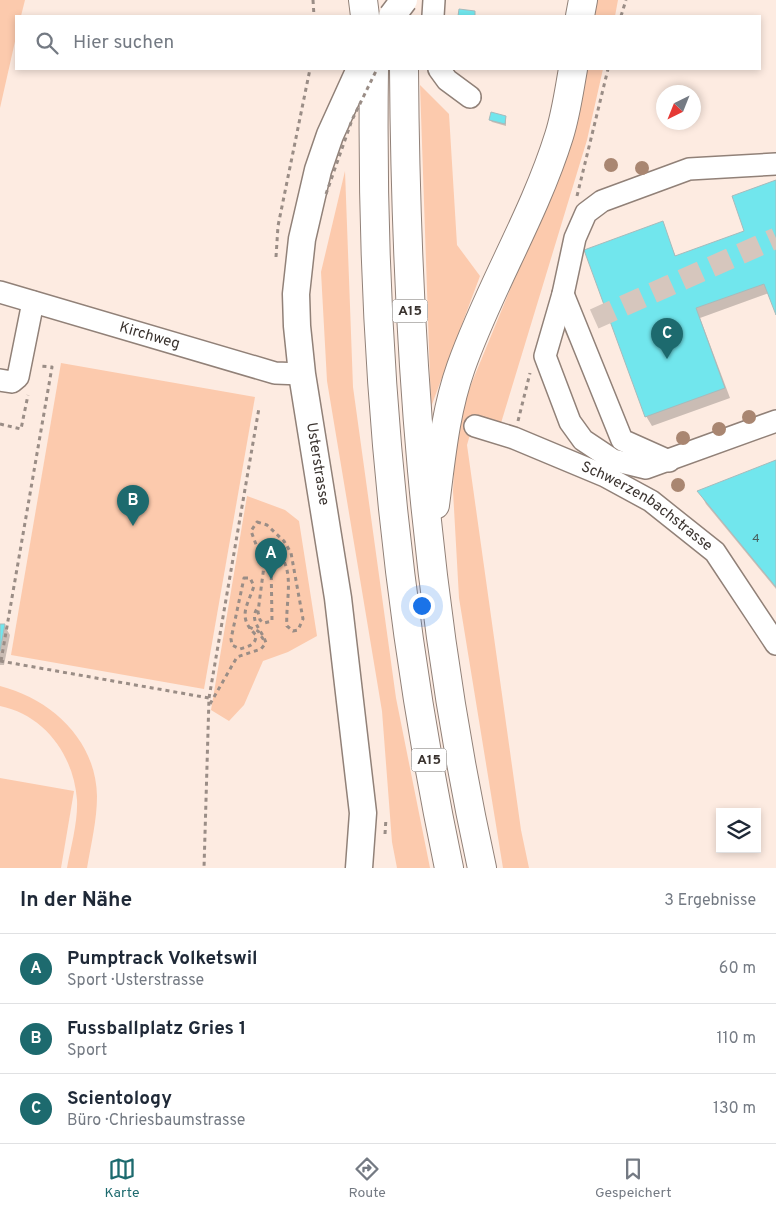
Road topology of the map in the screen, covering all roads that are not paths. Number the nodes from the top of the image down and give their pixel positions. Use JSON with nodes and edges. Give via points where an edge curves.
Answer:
{"nodes":[{"id":1,"x":363,"y":0,"type":"edge"},
{"id":2,"x":374,"y":0,"type":"edge"},
{"id":3,"x":404,"y":0,"type":"edge"},
{"id":4,"x":434,"y":0,"type":"edge"},
{"id":5,"x":582,"y":0,"type":"edge"},
{"id":6,"x":365,"y":15,"type":"edge"},
{"id":7,"x":374,"y":15,"type":"edge"},
{"id":8,"x":393,"y":15,"type":"edge"},
{"id":9,"x":404,"y":15,"type":"edge"},
{"id":10,"x":433,"y":15,"type":"edge"},
{"id":11,"x":580,"y":15,"type":"edge"},
{"id":12,"x":404,"y":70,"type":"edge"},
{"id":13,"x":440,"y":70,"type":"edge"},
{"id":14,"x":573,"y":70,"type":"edge"},
{"id":15,"x":371,"y":73,"type":"edge"},
{"id":16,"x":470,"y":97,"type":"dead end"},
{"id":17,"x":776,"y":164,"type":"edge"},
{"id":18,"x":0,"y":292,"type":"edge"},
{"id":19,"x":563,"y":294,"type":"junction"},
{"id":20,"x":33,"y":302,"type":"junction"},
{"id":21,"x":565,"y":332,"type":"dead end"},
{"id":22,"x":302,"y":374,"type":"junction"},
{"id":23,"x":0,"y":380,"type":"edge"},
{"id":24,"x":776,"y":421,"type":"edge"},
{"id":25,"x":475,"y":426,"type":"dead end"},
{"id":26,"x":592,"y":448,"type":"junction"},
{"id":27,"x":669,"y":461,"type":"junction"},
{"id":28,"x":429,"y":553,"type":"junction"},
{"id":29,"x":776,"y":644,"type":"edge"},
{"id":30,"x":359,"y":868,"type":"edge"},
{"id":31,"x":449,"y":868,"type":"edge"},
{"id":32,"x":482,"y":868,"type":"edge"}],
"edges":[{"from":1,"to":6,"type":"highway"},
{"from":2,"to":7,"type":"highway"},
{"from":3,"to":8,"type":"main road","bridge":true},
{"from":3,"to":9,"type":"highway"},
{"from":4,"to":10,"type":"street"},
{"from":5,"to":11,"type":"highway"},
{"from":12,"to":28,"type":"highway","number":"A15","via":[[411,331]]},
{"from":13,"to":16,"type":"street","via":[[447,80]]},
{"from":14,"to":28,"type":"highway","via":[[562,125],[550,162],[454,386],[445,428]]},
{"from":15,"to":22,"type":"main road","name":"Usterstrasse","via":[[330,135],[318,194],[302,239],[296,294]]},
{"from":15,"to":31,"type":"highway","number":"A15","via":[[378,297],[392,499],[410,652]]},
{"from":17,"to":19,"type":"street","via":[[689,169],[602,201],[586,213],[575,238]]},
{"from":18,"to":20,"type":"street","name":"Kirchweg"},
{"from":19,"to":26,"type":"street","via":[[545,356],[570,422]]},
{"from":19,"to":27,"type":"street","via":[[622,440]]},
{"from":20,"to":22,"type":"street","name":"Kirchweg","via":[[275,373]]},
{"from":20,"to":23,"type":"street","via":[[18,377],[12,382]]},
{"from":21,"to":26,"type":"street","via":[[560,350],[561,367]]},
{"from":22,"to":30,"type":"main road","name":"Usterstrasse","via":[[340,608],[363,813]]},
{"from":24,"to":27,"type":"street"},
{"from":25,"to":29,"type":"street","name":"Schwerzenbachstrasse","via":[[514,438],[605,476],[651,500],[715,552]]},
{"from":26,"to":27,"type":"street","via":[[613,460],[646,468]]},
{"from":28,"to":32,"type":"highway","number":"A15","via":[[455,728]]}]}
